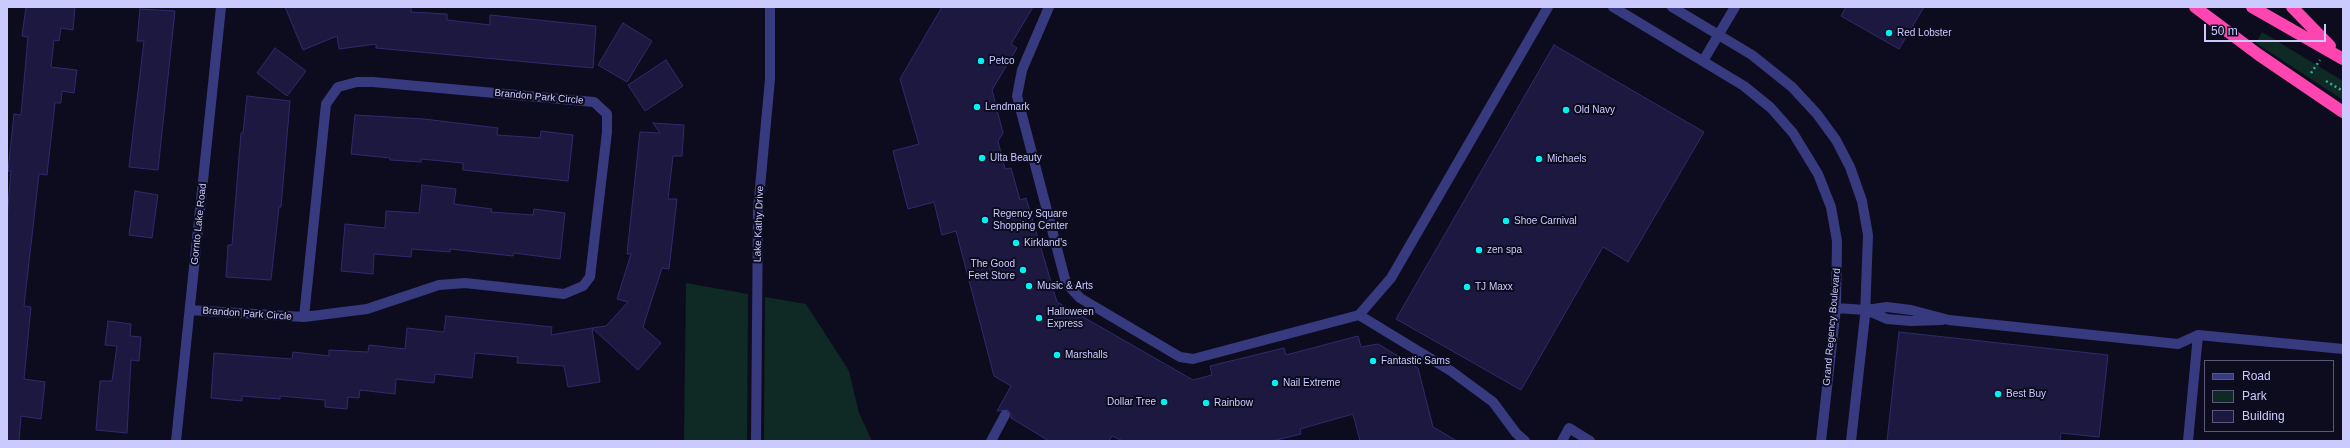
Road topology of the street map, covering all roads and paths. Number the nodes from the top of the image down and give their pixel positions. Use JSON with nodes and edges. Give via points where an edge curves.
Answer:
{"nodes":[{"id":1,"x":221,"y":7,"type":"edge"},
{"id":2,"x":770,"y":7,"type":"edge"},
{"id":3,"x":1049,"y":7,"type":"edge"},
{"id":4,"x":1548,"y":7,"type":"edge"},
{"id":5,"x":1613,"y":7,"type":"edge"},
{"id":6,"x":1672,"y":7,"type":"edge"},
{"id":7,"x":1735,"y":7,"type":"edge"},
{"id":8,"x":2195,"y":7,"type":"edge"},
{"id":9,"x":2252,"y":7,"type":"edge"},
{"id":10,"x":2292,"y":7,"type":"edge"},
{"id":11,"x":1719,"y":35,"type":"junction"},
{"id":12,"x":2343,"y":59,"type":"edge"},
{"id":13,"x":1703,"y":61,"type":"junction"},
{"id":14,"x":2343,"y":112,"type":"edge"},
{"id":15,"x":1836,"y":308,"type":"junction"},
{"id":16,"x":190,"y":310,"type":"junction"},
{"id":17,"x":1866,"y":310,"type":"junction"},
{"id":18,"x":1359,"y":315,"type":"junction"},
{"id":19,"x":304,"y":317,"type":"junction"},
{"id":20,"x":2198,"y":335,"type":"junction"},
{"id":21,"x":2343,"y":350,"type":"edge"},
{"id":22,"x":1005,"y":415,"type":"dead end"},
{"id":23,"x":176,"y":441,"type":"edge"},
{"id":24,"x":756,"y":441,"type":"edge"},
{"id":25,"x":991,"y":441,"type":"edge"},
{"id":26,"x":1525,"y":441,"type":"edge"},
{"id":27,"x":1562,"y":441,"type":"edge"},
{"id":28,"x":1590,"y":441,"type":"edge"},
{"id":29,"x":1821,"y":441,"type":"edge"},
{"id":30,"x":1851,"y":441,"type":"edge"},
{"id":31,"x":2188,"y":441,"type":"edge"}],
"edges":[{"from":1,"to":16,"type":"street","name":"Gornto Lake Road"},
{"from":2,"to":24,"type":"street","name":"Lake Kathy Drive","via":[[770,79],[758,209]]},
{"from":3,"to":18,"type":"street","via":[[1022,70],[1017,96],[1066,283],[1080,298],[1180,357],[1193,359]]},
{"from":4,"to":18,"type":"street","via":[[1391,278]]},
{"from":5,"to":13,"type":"street","name":"Grand Regency Boulevard"},
{"from":6,"to":11,"type":"street"},
{"from":7,"to":11,"type":"street"},
{"from":8,"to":14,"type":"highway","via":[[2259,55]]},
{"from":9,"to":12,"type":"highway"},
{"from":10,"to":12,"type":"highway"},
{"from":11,"to":13,"type":"street"},
{"from":11,"to":17,"type":"street","via":[[1771,68],[1818,114],[1836,140],[1850,167],[1862,201],[1868,242]]},
{"from":13,"to":15,"type":"street","name":"Grand Regency Boulevard","via":[[1744,86],[1771,108],[1794,133],[1818,174],[1831,207],[1838,241]]},
{"from":15,"to":17,"type":"street"},
{"from":15,"to":29,"type":"street","name":"Grand Regency Boulevard"},
{"from":16,"to":19,"type":"street","name":"Brandon Park Circle"},
{"from":16,"to":23,"type":"street","name":"Gornto Lake Road"},
{"from":17,"to":20,"type":"street","via":[[1887,319],[1949,320],[2178,344]]},
{"from":17,"to":30,"type":"street"},
{"from":18,"to":26,"type":"street","via":[[1451,371],[1493,402]]},
{"from":19,"to":19,"type":"street","name":"Brandon Park Circle","via":[[367,309],[439,285],[465,283],[564,294],[583,286],[590,277],[607,114],[594,102],[373,82],[356,82],[338,87],[326,104]]},
{"from":20,"to":21,"type":"street"},
{"from":20,"to":31,"type":"street"},
{"from":22,"to":25,"type":"street"},
{"from":27,"to":28,"type":"street","via":[[1569,428]]}]}
